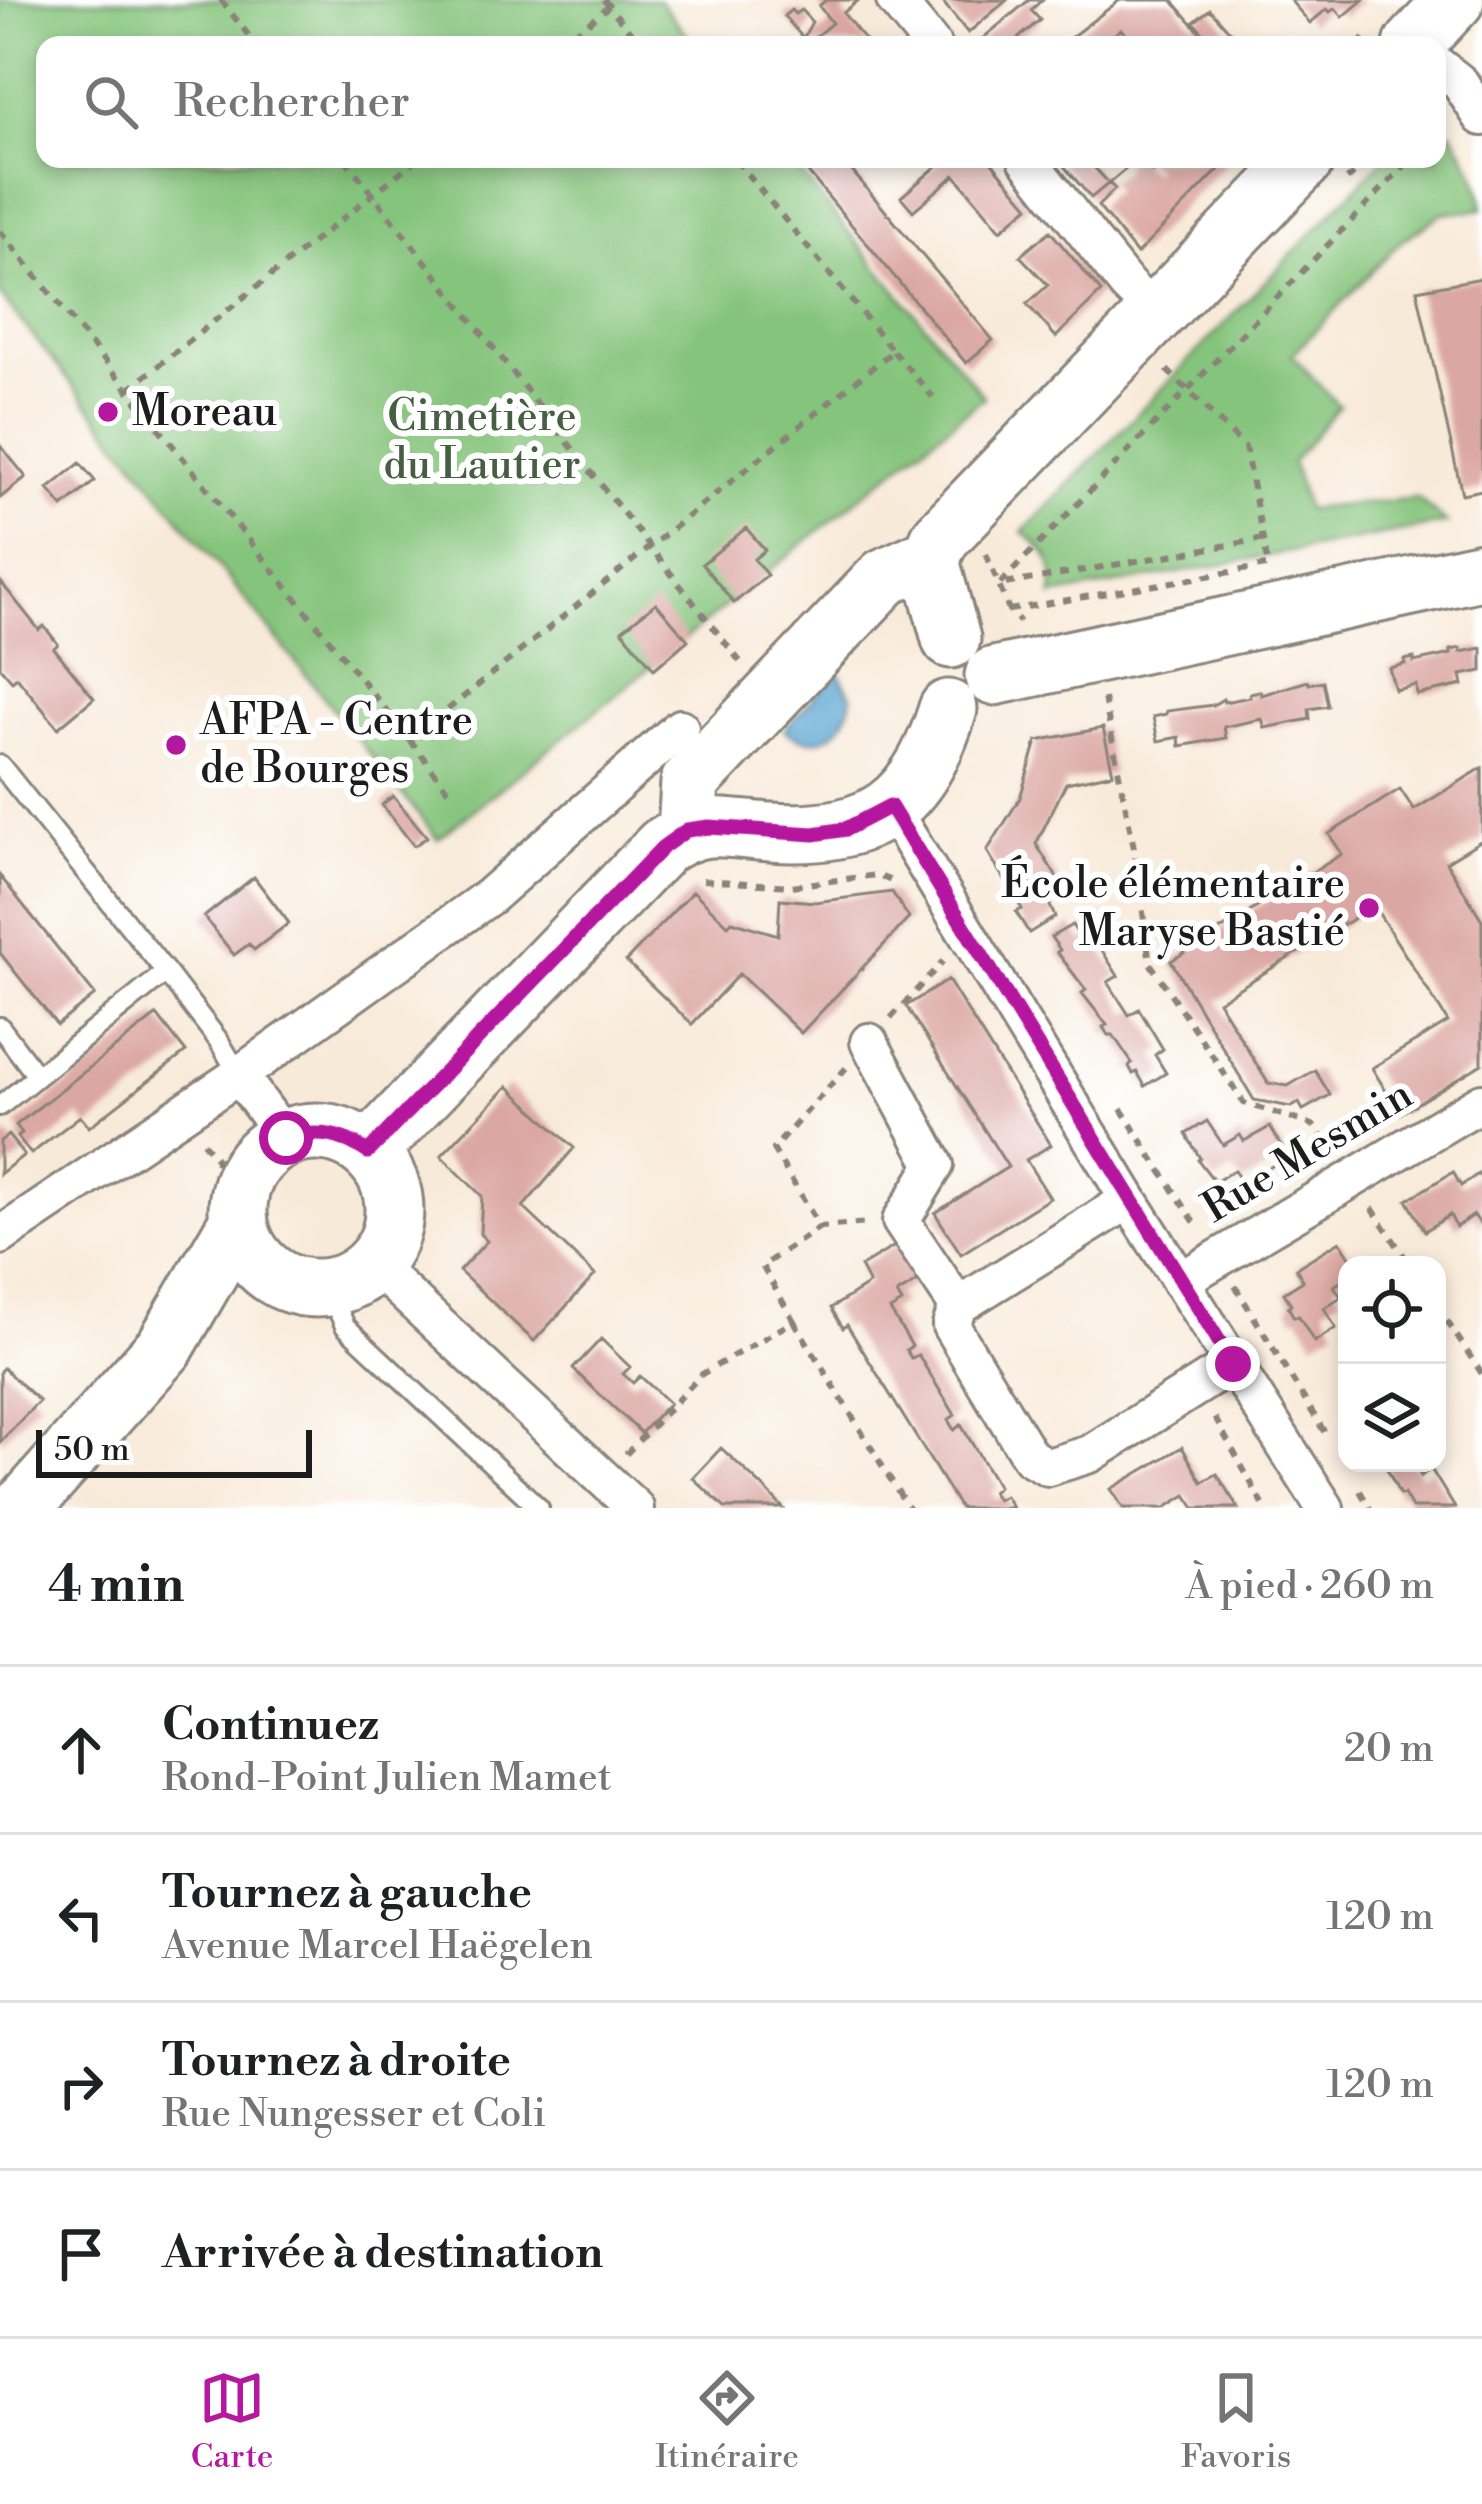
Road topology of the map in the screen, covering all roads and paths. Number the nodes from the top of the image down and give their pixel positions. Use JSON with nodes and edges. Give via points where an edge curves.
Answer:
{"nodes":[{"id":1,"x":221,"y":0,"type":"edge"},
{"id":2,"x":895,"y":0,"type":"edge"},
{"id":3,"x":606,"y":3,"type":"edge"},
{"id":4,"x":249,"y":36,"type":"edge"},
{"id":5,"x":570,"y":36,"type":"edge"},
{"id":6,"x":634,"y":36,"type":"edge"},
{"id":7,"x":925,"y":36,"type":"edge"},
{"id":8,"x":1446,"y":58,"type":"edge"},
{"id":9,"x":1482,"y":117,"type":"edge"},
{"id":10,"x":352,"y":168,"type":"edge"},
{"id":11,"x":406,"y":168,"type":"edge"},
{"id":12,"x":742,"y":168,"type":"edge"},
{"id":13,"x":1034,"y":168,"type":"edge"},
{"id":14,"x":1298,"y":168,"type":"edge"},
{"id":15,"x":1402,"y":168,"type":"edge"},
{"id":16,"x":373,"y":194,"type":"junction"},
{"id":17,"x":0,"y":231,"type":"edge"},
{"id":18,"x":1161,"y":342,"type":"junction"},
{"id":19,"x":892,"y":351,"type":"junction"},
{"id":20,"x":128,"y":390,"type":"junction"},
{"id":21,"x":1189,"y":391,"type":"junction"},
{"id":22,"x":933,"y":397,"type":"dead end"},
{"id":23,"x":1263,"y":538,"type":"junction"},
{"id":24,"x":654,"y":547,"type":"junction"},
{"id":25,"x":932,"y":556,"type":"junction"},
{"id":26,"x":1482,"y":571,"type":"edge"},
{"id":27,"x":1009,"y":610,"type":"dead end"},
{"id":28,"x":951,"y":639,"type":"junction"},
{"id":29,"x":994,"y":676,"type":"junction"},
{"id":30,"x":1104,"y":695,"type":"dead end"},
{"id":31,"x":770,"y":700,"type":"junction"},
{"id":32,"x":948,"y":709,"type":"junction"},
{"id":33,"x":680,"y":728,"type":"dead end"},
{"id":34,"x":410,"y":740,"type":"junction"},
{"id":35,"x":0,"y":765,"type":"edge"},
{"id":36,"x":448,"y":790,"type":"dead end"},
{"id":37,"x":890,"y":806,"type":"junction"},
{"id":38,"x":687,"y":830,"type":"junction"},
{"id":39,"x":953,"y":950,"type":"dead end"},
{"id":40,"x":166,"y":972,"type":"junction"},
{"id":41,"x":0,"y":1027,"type":"edge"},
{"id":42,"x":869,"y":1042,"type":"junction"},
{"id":43,"x":239,"y":1075,"type":"junction"},
{"id":44,"x":37,"y":1076,"type":"junction"},
{"id":45,"x":1482,"y":1102,"type":"edge"},
{"id":46,"x":0,"y":1106,"type":"edge"},
{"id":47,"x":286,"y":1138,"type":"junction"},
{"id":48,"x":368,"y":1152,"type":"junction"},
{"id":49,"x":1351,"y":1177,"type":"junction"},
{"id":50,"x":1129,"y":1200,"type":"junction"},
{"id":51,"x":901,"y":1221,"type":"junction"},
{"id":52,"x":238,"y":1222,"type":"junction"},
{"id":53,"x":820,"y":1227,"type":"junction"},
{"id":54,"x":0,"y":1236,"type":"edge"},
{"id":55,"x":1404,"y":1256,"type":"edge"},
{"id":56,"x":326,"y":1276,"type":"junction"},
{"id":57,"x":1180,"y":1281,"type":"junction"},
{"id":58,"x":958,"y":1306,"type":"junction"},
{"id":59,"x":1446,"y":1320,"type":"edge"},
{"id":60,"x":794,"y":1322,"type":"junction"},
{"id":61,"x":165,"y":1347,"type":"junction"},
{"id":62,"x":1233,"y":1364,"type":"junction"},
{"id":63,"x":1482,"y":1374,"type":"edge"},
{"id":64,"x":604,"y":1479,"type":"junction"},
{"id":65,"x":22,"y":1508,"type":"edge"},
{"id":66,"x":539,"y":1508,"type":"edge"},
{"id":67,"x":635,"y":1508,"type":"edge"},
{"id":68,"x":908,"y":1508,"type":"edge"},
{"id":69,"x":1325,"y":1508,"type":"edge"}],
"edges":[{"from":1,"to":4,"type":"path"},
{"from":2,"to":7,"type":"street"},
{"from":3,"to":5,"type":"path"},
{"from":3,"to":6,"type":"path"},
{"from":8,"to":9,"type":"street"},
{"from":10,"to":16,"type":"path"},
{"from":11,"to":16,"type":"path"},
{"from":12,"to":19,"type":"path"},
{"from":13,"to":18,"type":"street","via":[[1127,285]]},
{"from":14,"to":18,"type":"main road"},
{"from":15,"to":21,"type":"path"},
{"from":16,"to":20,"type":"path"},
{"from":16,"to":24,"type":"path"},
{"from":17,"to":20,"type":"path"},
{"from":18,"to":21,"type":"path"},
{"from":18,"to":25,"type":"main road","via":[[940,538]]},
{"from":19,"to":22,"type":"path"},
{"from":19,"to":24,"type":"path"},
{"from":20,"to":34,"type":"path"},
{"from":21,"to":23,"type":"path","via":[[1245,447]]},
{"from":21,"to":23,"type":"path","via":[[999,585]]},
{"from":23,"to":27,"type":"path","via":[[1268,566]]},
{"from":24,"to":31,"type":"path"},
{"from":24,"to":34,"type":"path"},
{"from":25,"to":28,"type":"main road"},
{"from":25,"to":31,"type":"main road","via":[[885,577]]},
{"from":26,"to":29,"type":"main road"},
{"from":28,"to":29,"type":"main road","via":[[985,650]]},
{"from":28,"to":32,"type":"main road","via":[[933,649],[923,668],[925,688]]},
{"from":29,"to":32,"type":"main road","via":[[983,700]]},
{"from":30,"to":49,"type":"path","via":[[1150,963],[1244,1103],[1313,1125]]},
{"from":31,"to":38,"type":"main road","via":[[690,782]]},
{"from":32,"to":37,"type":"main road","via":[[928,765]]},
{"from":33,"to":43,"type":"street","via":[[490,896]]},
{"from":34,"to":36,"type":"path"},
{"from":35,"to":40,"type":"lane"},
{"from":37,"to":38,"type":"main road","via":[[846,829],[814,834]]},
{"from":37,"to":50,"type":"street"},
{"from":38,"to":48,"type":"main road"},
{"from":39,"to":42,"type":"path"},
{"from":40,"to":43,"type":"lane"},
{"from":40,"to":44,"type":"lane"},
{"from":41,"to":44,"type":"lane"},
{"from":42,"to":51,"type":"street","via":[[935,1165]]},
{"from":42,"to":53,"type":"path","via":[[773,1149]]},
{"from":43,"to":47,"type":"street"},
{"from":43,"to":54,"type":"street"},
{"from":44,"to":46,"type":"lane"},
{"from":45,"to":49,"type":"street","name":"Rue Mesmin"},
{"from":47,"to":48,"type":"main road","via":[[329,1133]]},
{"from":47,"to":52,"type":"main road","via":[[247,1172]]},
{"from":48,"to":56,"type":"main road","via":[[388,1183],[394,1220],[387,1244]]},
{"from":49,"to":55,"type":"path"},
{"from":49,"to":57,"type":"street","name":"Rue Mesmin"},
{"from":50,"to":57,"type":"street"},
{"from":50,"to":58,"type":"street"},
{"from":51,"to":53,"type":"path"},
{"from":51,"to":58,"type":"street"},
{"from":52,"to":56,"type":"main road","via":[[259,1264]]},
{"from":52,"to":61,"type":"main road"},
{"from":53,"to":60,"type":"path","via":[[762,1266]]},
{"from":56,"to":61,"type":"main road"},
{"from":56,"to":64,"type":"street"},
{"from":56,"to":66,"type":"lane","via":[[345,1326]]},
{"from":57,"to":62,"type":"street"},
{"from":58,"to":62,"type":"street","via":[[951,1326],[1030,1457],[1048,1467],[1090,1454]]},
{"from":59,"to":63,"type":"path"},
{"from":60,"to":64,"type":"path","via":[[702,1374]]},
{"from":60,"to":68,"type":"path"},
{"from":61,"to":65,"type":"main road"},
{"from":62,"to":69,"type":"street"},
{"from":64,"to":67,"type":"street"}]}
